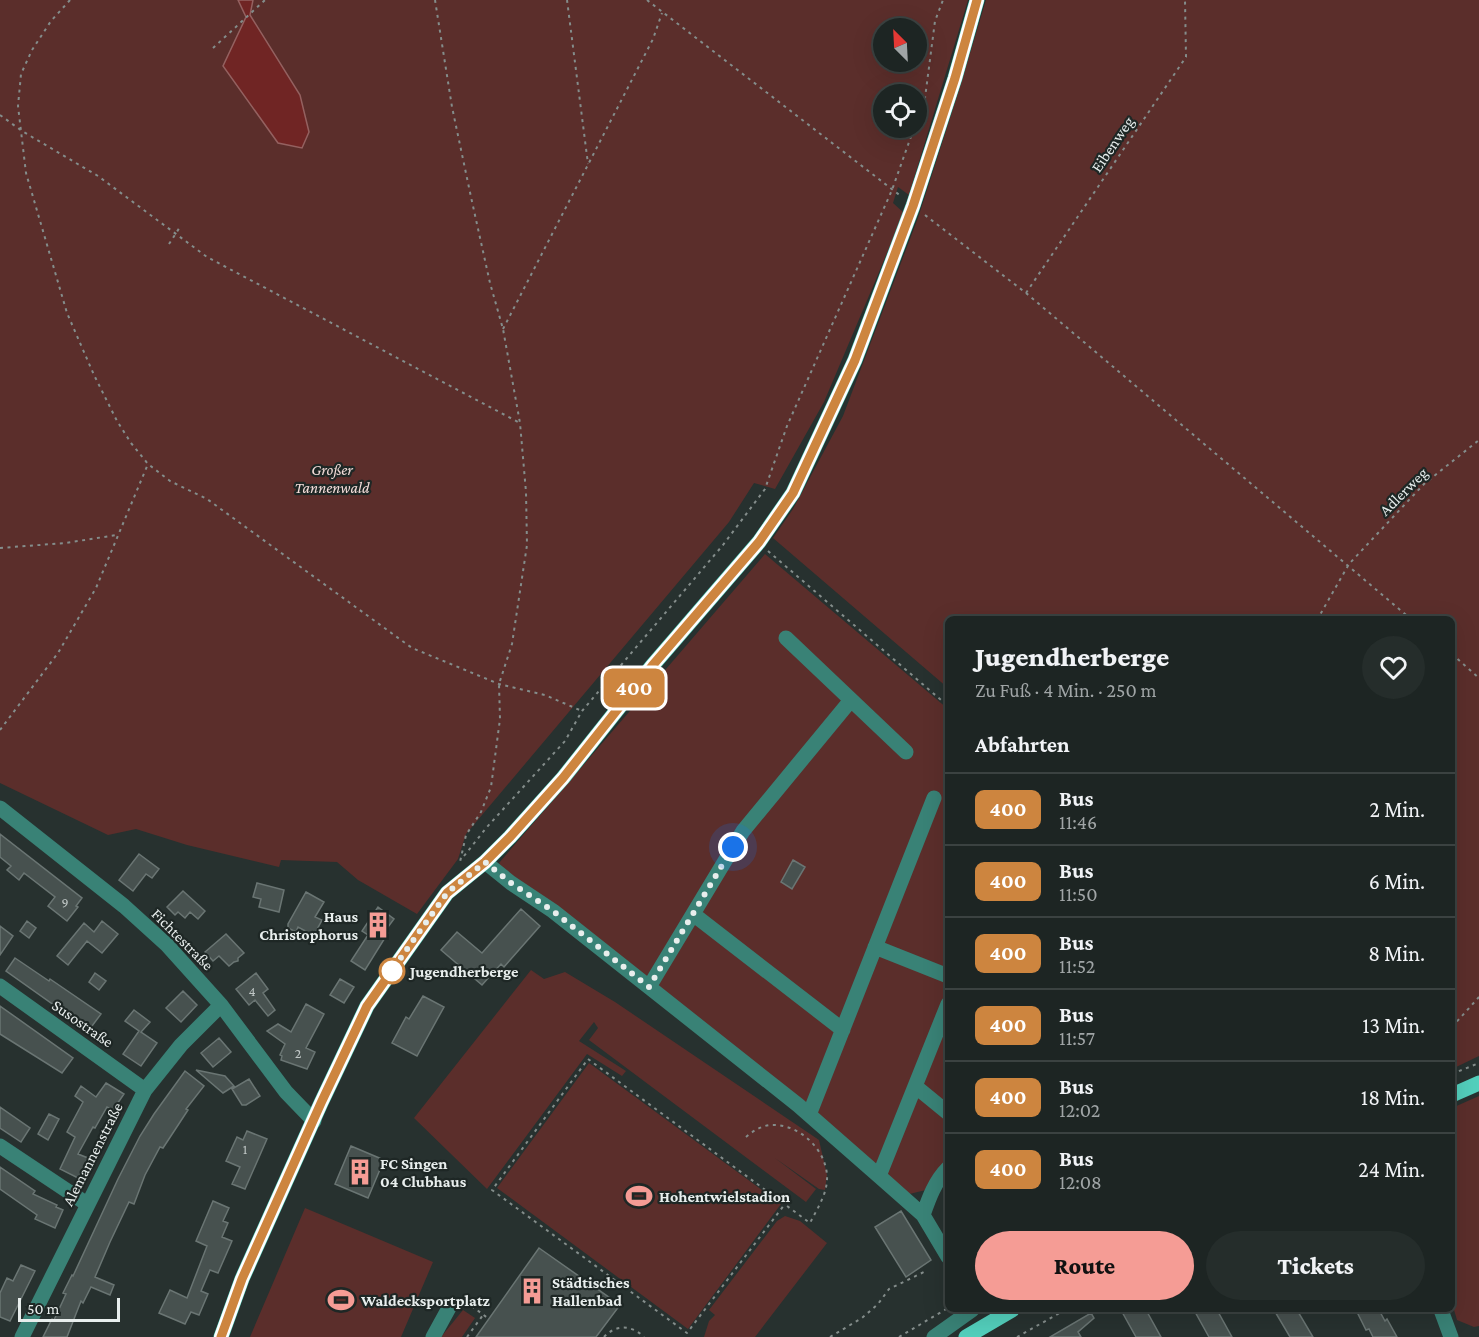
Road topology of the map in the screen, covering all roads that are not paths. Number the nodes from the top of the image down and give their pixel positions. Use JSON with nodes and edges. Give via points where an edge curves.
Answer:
{"nodes":[{"id":1,"x":977,"y":0,"type":"edge"},
{"id":2,"x":786,"y":638,"type":"dead end"},
{"id":3,"x":851,"y":699,"type":"junction"},
{"id":4,"x":906,"y":753,"type":"dead end"},
{"id":5,"x":934,"y":798,"type":"dead end"},
{"id":6,"x":0,"y":808,"type":"edge"},
{"id":7,"x":485,"y":862,"type":"junction"},
{"id":8,"x":693,"y":914,"type":"junction"},
{"id":9,"x":874,"y":946,"type":"junction"},
{"id":10,"x":945,"y":974,"type":"edge"},
{"id":11,"x":0,"y":986,"type":"edge"},
{"id":12,"x":649,"y":987,"type":"junction"},
{"id":13,"x":221,"y":1005,"type":"junction"},
{"id":14,"x":945,"y":1011,"type":"edge"},
{"id":15,"x":843,"y":1030,"type":"junction"},
{"id":16,"x":1479,"y":1083,"type":"edge"},
{"id":17,"x":915,"y":1086,"type":"junction"},
{"id":18,"x":145,"y":1090,"type":"junction"},
{"id":19,"x":1455,"y":1094,"type":"edge"},
{"id":20,"x":945,"y":1111,"type":"edge"},
{"id":21,"x":809,"y":1115,"type":"junction"},
{"id":22,"x":314,"y":1120,"type":"junction"},
{"id":23,"x":0,"y":1146,"type":"edge"},
{"id":24,"x":945,"y":1172,"type":"edge"},
{"id":25,"x":879,"y":1176,"type":"junction"},
{"id":26,"x":87,"y":1204,"type":"junction"},
{"id":27,"x":923,"y":1215,"type":"junction"},
{"id":28,"x":945,"y":1252,"type":"edge"},
{"id":29,"x":450,"y":1306,"type":"road end"},
{"id":30,"x":969,"y":1312,"type":"edge"},
{"id":31,"x":978,"y":1312,"type":"edge"},
{"id":32,"x":1008,"y":1312,"type":"edge"},
{"id":33,"x":1442,"y":1312,"type":"edge"},
{"id":34,"x":984,"y":1325,"type":"junction"},
{"id":35,"x":22,"y":1337,"type":"edge"},
{"id":36,"x":221,"y":1337,"type":"edge"},
{"id":37,"x":433,"y":1337,"type":"edge"},
{"id":38,"x":934,"y":1337,"type":"edge"},
{"id":39,"x":966,"y":1337,"type":"edge"},
{"id":40,"x":1450,"y":1337,"type":"edge"}],
"edges":[{"from":1,"to":7,"type":"main road","via":[[913,206],[850,370],[793,493],[759,542],[652,666],[563,778]]},
{"from":2,"to":3,"type":"street"},
{"from":3,"to":4,"type":"street"},
{"from":3,"to":8,"type":"street","via":[[743,831]]},
{"from":5,"to":9,"type":"street"},
{"from":6,"to":13,"type":"street","name":"Fichtestraße","via":[[124,906],[167,945]]},
{"from":7,"to":12,"type":"street"},
{"from":7,"to":22,"type":"main road","via":[[447,893],[367,1006]]},
{"from":8,"to":12,"type":"street"},
{"from":8,"to":15,"type":"street"},
{"from":9,"to":10,"type":"street"},
{"from":9,"to":15,"type":"street"},
{"from":11,"to":18,"type":"street","name":"Susostraße"},
{"from":12,"to":21,"type":"street"},
{"from":13,"to":18,"type":"street","name":"Alemannenstraße","via":[[181,1045]]},
{"from":13,"to":22,"type":"street","name":"Fichtestraße","via":[[286,1092]]},
{"from":14,"to":17,"type":"street"},
{"from":15,"to":21,"type":"street"},
{"from":16,"to":19,"type":"main road"},
{"from":17,"to":20,"type":"street"},
{"from":17,"to":25,"type":"street"},
{"from":18,"to":26,"type":"street","name":"Alemannenstraße"},
{"from":21,"to":25,"type":"street"},
{"from":22,"to":36,"type":"main road","via":[[242,1279]]},
{"from":23,"to":26,"type":"street"},
{"from":24,"to":27,"type":"street"},
{"from":25,"to":27,"type":"street"},
{"from":26,"to":35,"type":"street","name":"Alemannenstraße"},
{"from":27,"to":28,"type":"street"},
{"from":29,"to":37,"type":"street"},
{"from":30,"to":38,"type":"street"},
{"from":31,"to":34,"type":"street"},
{"from":32,"to":34,"type":"main road"},
{"from":33,"to":40,"type":"street"},
{"from":34,"to":39,"type":"main road"}]}
